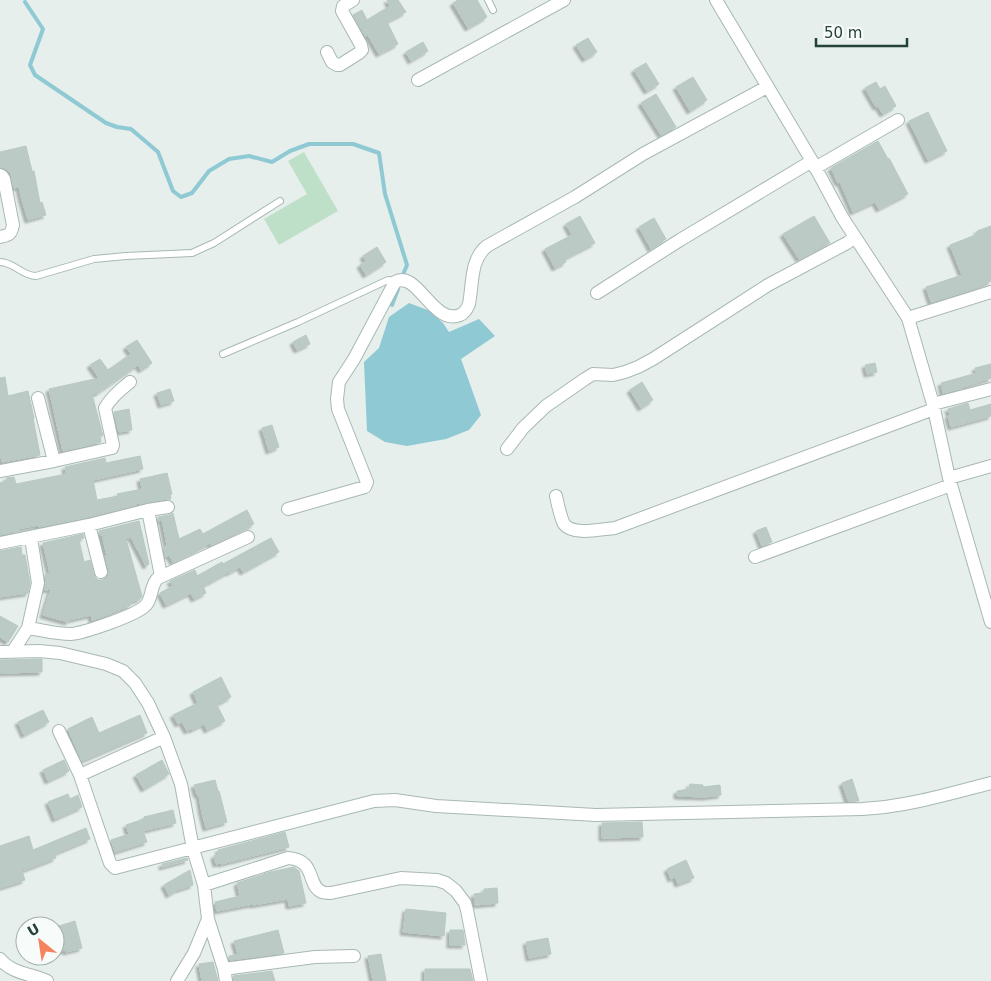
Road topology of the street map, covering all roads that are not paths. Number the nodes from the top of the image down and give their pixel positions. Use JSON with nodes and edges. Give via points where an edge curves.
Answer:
{"nodes":[{"id":1,"x":353,"y":0,"type":"edge"},
{"id":2,"x":488,"y":0,"type":"edge"},
{"id":3,"x":564,"y":0,"type":"edge"},
{"id":4,"x":716,"y":0,"type":"edge"},
{"id":5,"x":493,"y":10,"type":"dead end"},
{"id":6,"x":326,"y":52,"type":"dead end"},
{"id":7,"x":418,"y":80,"type":"dead end"},
{"id":8,"x":768,"y":87,"type":"junction"},
{"id":9,"x":898,"y":120,"type":"dead end"},
{"id":10,"x":813,"y":165,"type":"junction"},
{"id":11,"x":0,"y":175,"type":"edge"},
{"id":12,"x":280,"y":202,"type":"dead end"},
{"id":13,"x":0,"y":237,"type":"edge"},
{"id":14,"x":855,"y":237,"type":"junction"},
{"id":15,"x":0,"y":262,"type":"edge"},
{"id":16,"x":401,"y":281,"type":"junction"},
{"id":17,"x":991,"y":292,"type":"edge"},
{"id":18,"x":597,"y":293,"type":"dead end"},
{"id":19,"x":908,"y":318,"type":"junction"},
{"id":20,"x":223,"y":354,"type":"dead end"},
{"id":21,"x":130,"y":382,"type":"dead end"},
{"id":22,"x":991,"y":389,"type":"edge"},
{"id":23,"x":38,"y":398,"type":"dead end"},
{"id":24,"x":933,"y":407,"type":"junction"},
{"id":25,"x":507,"y":449,"type":"dead end"},
{"id":26,"x":54,"y":462,"type":"junction"},
{"id":27,"x":991,"y":466,"type":"edge"},
{"id":28,"x":0,"y":471,"type":"edge"},
{"id":29,"x":950,"y":481,"type":"junction"},
{"id":30,"x":556,"y":496,"type":"dead end"},
{"id":31,"x":168,"y":508,"type":"dead end"},
{"id":32,"x":288,"y":509,"type":"dead end"},
{"id":33,"x":148,"y":510,"type":"junction"},
{"id":34,"x":89,"y":525,"type":"junction"},
{"id":35,"x":248,"y":537,"type":"dead end"},
{"id":36,"x":30,"y":538,"type":"junction"},
{"id":37,"x":0,"y":543,"type":"edge"},
{"id":38,"x":755,"y":557,"type":"dead end"},
{"id":39,"x":101,"y":572,"type":"dead end"},
{"id":40,"x":161,"y":576,"type":"junction"},
{"id":41,"x":991,"y":622,"type":"edge"},
{"id":42,"x":28,"y":628,"type":"junction"},
{"id":43,"x":6,"y":651,"type":"edge"},
{"id":44,"x":59,"y":731,"type":"dead end"},
{"id":45,"x":164,"y":737,"type":"junction"},
{"id":46,"x":80,"y":775,"type":"junction"},
{"id":47,"x":991,"y":783,"type":"edge"},
{"id":48,"x":192,"y":849,"type":"junction"},
{"id":49,"x":204,"y":885,"type":"junction"},
{"id":50,"x":208,"y":919,"type":"junction"},
{"id":51,"x":354,"y":956,"type":"dead end"},
{"id":52,"x":0,"y":959,"type":"edge"},
{"id":53,"x":225,"y":975,"type":"edge"},
{"id":54,"x":47,"y":981,"type":"edge"},
{"id":55,"x":177,"y":981,"type":"edge"},
{"id":56,"x":481,"y":981,"type":"edge"}],
"edges":[{"from":1,"to":6,"type":"street","via":[[342,6],[342,11],[362,45],[361,52],[337,65]]},
{"from":2,"to":5,"type":"lane"},
{"from":3,"to":7,"type":"street"},
{"from":4,"to":8,"type":"street"},
{"from":8,"to":10,"type":"street"},
{"from":8,"to":16,"type":"street","via":[[643,154],[575,198],[481,250],[474,264],[468,308],[462,314],[452,317],[439,312],[412,284]]},
{"from":9,"to":10,"type":"street"},
{"from":10,"to":14,"type":"street"},
{"from":10,"to":18,"type":"street","via":[[680,240]]},
{"from":11,"to":13,"type":"street","via":[[4,179],[13,225],[8,235]]},
{"from":12,"to":15,"type":"lane","via":[[214,243],[192,252],[94,259],[36,276],[28,276],[7,262]]},
{"from":14,"to":19,"type":"street"},
{"from":14,"to":25,"type":"street","via":[[768,285],[653,359],[613,375],[592,374],[540,412]]},
{"from":16,"to":20,"type":"lane","via":[[388,280]]},
{"from":16,"to":32,"type":"street","via":[[394,283],[337,393],[338,409],[367,485]]},
{"from":17,"to":19,"type":"street"},
{"from":19,"to":24,"type":"street"},
{"from":21,"to":26,"type":"street","via":[[105,408],[112,448]]},
{"from":22,"to":24,"type":"street"},
{"from":23,"to":26,"type":"street"},
{"from":24,"to":29,"type":"street"},
{"from":24,"to":30,"type":"street","via":[[615,528],[577,531],[568,528],[563,522]]},
{"from":26,"to":28,"type":"street"},
{"from":27,"to":29,"type":"street"},
{"from":29,"to":38,"type":"street"},
{"from":29,"to":41,"type":"street"},
{"from":31,"to":33,"type":"street"},
{"from":33,"to":34,"type":"street"},
{"from":33,"to":40,"type":"street"},
{"from":34,"to":36,"type":"street"},
{"from":34,"to":39,"type":"street"},
{"from":35,"to":40,"type":"street"},
{"from":36,"to":37,"type":"street"},
{"from":36,"to":42,"type":"street","via":[[38,583]]},
{"from":40,"to":42,"type":"street","via":[[155,581],[146,606],[136,613],[70,634]]},
{"from":42,"to":43,"type":"street"},
{"from":43,"to":45,"type":"street","via":[[60,654],[93,660],[123,671],[148,703]]},
{"from":44,"to":46,"type":"street"},
{"from":45,"to":46,"type":"street"},
{"from":45,"to":48,"type":"street","via":[[181,784]]},
{"from":46,"to":48,"type":"street","via":[[113,867]]},
{"from":47,"to":48,"type":"street","via":[[912,803],[862,809],[596,815],[374,801]]},
{"from":48,"to":49,"type":"street"},
{"from":49,"to":50,"type":"street"},
{"from":49,"to":56,"type":"street","via":[[288,858],[305,864],[318,888],[330,893],[402,878],[446,883],[465,903]]},
{"from":50,"to":53,"type":"street"},
{"from":50,"to":55,"type":"street","via":[[194,953]]},
{"from":51,"to":53,"type":"street","via":[[315,957]]},
{"from":52,"to":54,"type":"street","via":[[6,966]]}]}
